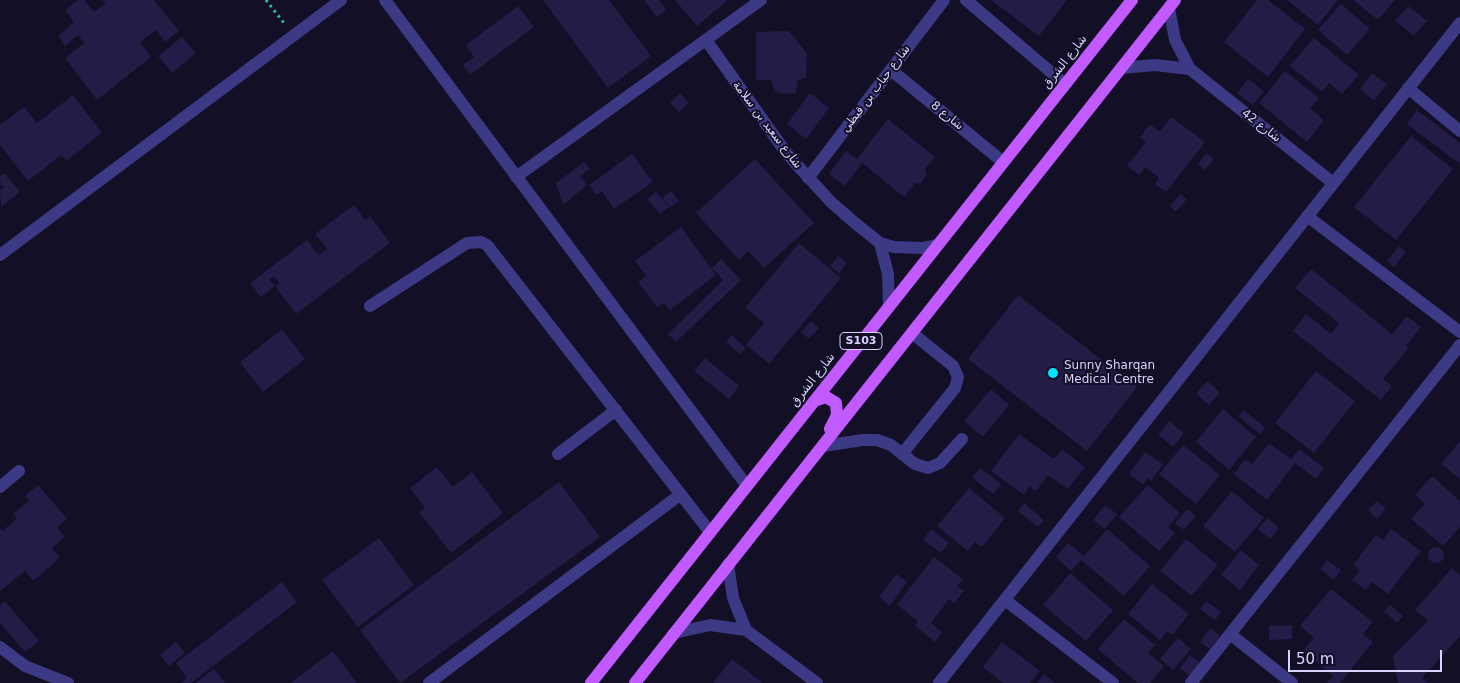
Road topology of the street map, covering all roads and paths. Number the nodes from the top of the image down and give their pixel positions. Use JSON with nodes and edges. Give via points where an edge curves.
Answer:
{"nodes":[{"id":1,"x":266,"y":0,"type":"edge"},
{"id":2,"x":341,"y":0,"type":"edge"},
{"id":3,"x":384,"y":0,"type":"edge"},
{"id":4,"x":761,"y":0,"type":"edge"},
{"id":5,"x":944,"y":0,"type":"edge"},
{"id":6,"x":966,"y":0,"type":"edge"},
{"id":7,"x":1132,"y":0,"type":"edge"},
{"id":8,"x":1172,"y":4,"type":"edge"},
{"id":9,"x":1460,"y":23,"type":"edge"},
{"id":10,"x":293,"y":35,"type":"junction"},
{"id":11,"x":706,"y":40,"type":"junction"},
{"id":12,"x":1121,"y":68,"type":"junction"},
{"id":13,"x":1190,"y":69,"type":"junction"},
{"id":14,"x":891,"y":70,"type":"junction"},
{"id":15,"x":1065,"y":84,"type":"junction"},
{"id":16,"x":1408,"y":88,"type":"junction"},
{"id":17,"x":1460,"y":131,"type":"edge"},
{"id":18,"x":1003,"y":162,"type":"junction"},
{"id":19,"x":516,"y":177,"type":"junction"},
{"id":20,"x":808,"y":178,"type":"junction"},
{"id":21,"x":1333,"y":183,"type":"junction"},
{"id":22,"x":1307,"y":216,"type":"junction"},
{"id":23,"x":880,"y":243,"type":"junction"},
{"id":24,"x":938,"y":245,"type":"junction"},
{"id":25,"x":0,"y":256,"type":"edge"},
{"id":26,"x":370,"y":306,"type":"dead end"},
{"id":27,"x":889,"y":306,"type":"junction"},
{"id":28,"x":1460,"y":332,"type":"edge"},
{"id":29,"x":912,"y":333,"type":"junction"},
{"id":30,"x":1460,"y":345,"type":"edge"},
{"id":31,"x":814,"y":401,"type":"junction"},
{"id":32,"x":616,"y":410,"type":"junction"},
{"id":33,"x":962,"y":438,"type":"dead end"},
{"id":34,"x":820,"y":450,"type":"junction"},
{"id":35,"x":558,"y":454,"type":"dead end"},
{"id":36,"x":902,"y":454,"type":"junction"},
{"id":37,"x":19,"y":471,"type":"dead end"},
{"id":38,"x":747,"y":486,"type":"junction"},
{"id":39,"x":0,"y":487,"type":"edge"},
{"id":40,"x":681,"y":494,"type":"junction"},
{"id":41,"x":710,"y":532,"type":"junction"},
{"id":42,"x":728,"y":564,"type":"junction"},
{"id":43,"x":1005,"y":600,"type":"junction"},
{"id":44,"x":746,"y":630,"type":"junction"},
{"id":45,"x":674,"y":633,"type":"junction"},
{"id":46,"x":1230,"y":634,"type":"junction"},
{"id":47,"x":0,"y":647,"type":"edge"},
{"id":48,"x":68,"y":683,"type":"edge"},
{"id":49,"x":429,"y":683,"type":"edge"},
{"id":50,"x":591,"y":683,"type":"edge"},
{"id":51,"x":635,"y":683,"type":"edge"},
{"id":52,"x":817,"y":683,"type":"edge"},
{"id":53,"x":940,"y":683,"type":"edge"},
{"id":54,"x":1113,"y":683,"type":"edge"},
{"id":55,"x":1191,"y":683,"type":"edge"},
{"id":56,"x":1292,"y":683,"type":"edge"}],
"edges":[{"from":1,"to":10,"type":"path"},
{"from":2,"to":10,"type":"street"},
{"from":3,"to":19,"type":"street"},
{"from":4,"to":11,"type":"street"},
{"from":5,"to":14,"type":"street","name":"شارع حباب بن قيظي"},
{"from":6,"to":15,"type":"street"},
{"from":7,"to":15,"type":"main road","name":"شارع الشرق","number":"S103"},
{"from":8,"to":12,"type":"main road","number":"S103"},
{"from":8,"to":13,"type":"street","name":"شارع 42","via":[[1175,40]]},
{"from":9,"to":16,"type":"street"},
{"from":10,"to":25,"type":"street"},
{"from":11,"to":19,"type":"street"},
{"from":11,"to":20,"type":"street","name":"شارع سعيد بن سلامة","via":[[767,128]]},
{"from":12,"to":13,"type":"street","via":[[1155,65]]},
{"from":12,"to":29,"type":"main road","number":"S103"},
{"from":13,"to":21,"type":"street","name":"شارع 42"},
{"from":14,"to":18,"type":"street","name":"شارع 8"},
{"from":14,"to":20,"type":"street","name":"شارع حباب بن قيظي"},
{"from":15,"to":18,"type":"main road","name":"شارع الشرق","number":"S103"},
{"from":16,"to":17,"type":"street"},
{"from":16,"to":21,"type":"street"},
{"from":18,"to":24,"type":"main road","name":"شارع الشرق","number":"S103"},
{"from":19,"to":38,"type":"street"},
{"from":20,"to":23,"type":"street","name":"شارع سعيد بن سلامة"},
{"from":21,"to":22,"type":"street"},
{"from":22,"to":28,"type":"street"},
{"from":22,"to":43,"type":"street"},
{"from":23,"to":24,"type":"street","name":"شارع سعيد بن سلامة","via":[[909,249]]},
{"from":23,"to":27,"type":"street","via":[[888,274]]},
{"from":24,"to":27,"type":"main road","name":"شارع الشرق","number":"S103"},
{"from":26,"to":32,"type":"street","via":[[467,243],[480,242],[492,250]]},
{"from":27,"to":31,"type":"main road","name":"شارع الشرق","number":"S103"},
{"from":29,"to":34,"type":"main road","number":"S103"},
{"from":29,"to":36,"type":"street","via":[[953,366],[958,377],[955,388]]},
{"from":30,"to":46,"type":"street"},
{"from":31,"to":34,"type":"main road","via":[[826,397],[836,403],[838,409]]},
{"from":31,"to":38,"type":"main road","name":"شارع الشرق","number":"S103"},
{"from":32,"to":35,"type":"street"},
{"from":32,"to":40,"type":"street"},
{"from":33,"to":36,"type":"street","via":[[934,466],[921,467]]},
{"from":34,"to":36,"type":"street","via":[[870,439],[884,442]]},
{"from":34,"to":42,"type":"main road","number":"S103"},
{"from":37,"to":39,"type":"street"},
{"from":38,"to":41,"type":"main road","name":"شارع الشرق","number":"S103"},
{"from":40,"to":41,"type":"street"},
{"from":40,"to":49,"type":"street"},
{"from":41,"to":50,"type":"main road","name":"شارع الشرق","number":"S103"},
{"from":42,"to":44,"type":"street","via":[[733,598]]},
{"from":42,"to":45,"type":"main road","number":"S103"},
{"from":43,"to":53,"type":"street"},
{"from":43,"to":54,"type":"street"},
{"from":44,"to":45,"type":"street","via":[[710,625]]},
{"from":44,"to":52,"type":"street"},
{"from":45,"to":51,"type":"main road","number":"S103"},
{"from":46,"to":55,"type":"street"},
{"from":46,"to":56,"type":"street"},
{"from":47,"to":48,"type":"street","via":[[25,666]]}]}
